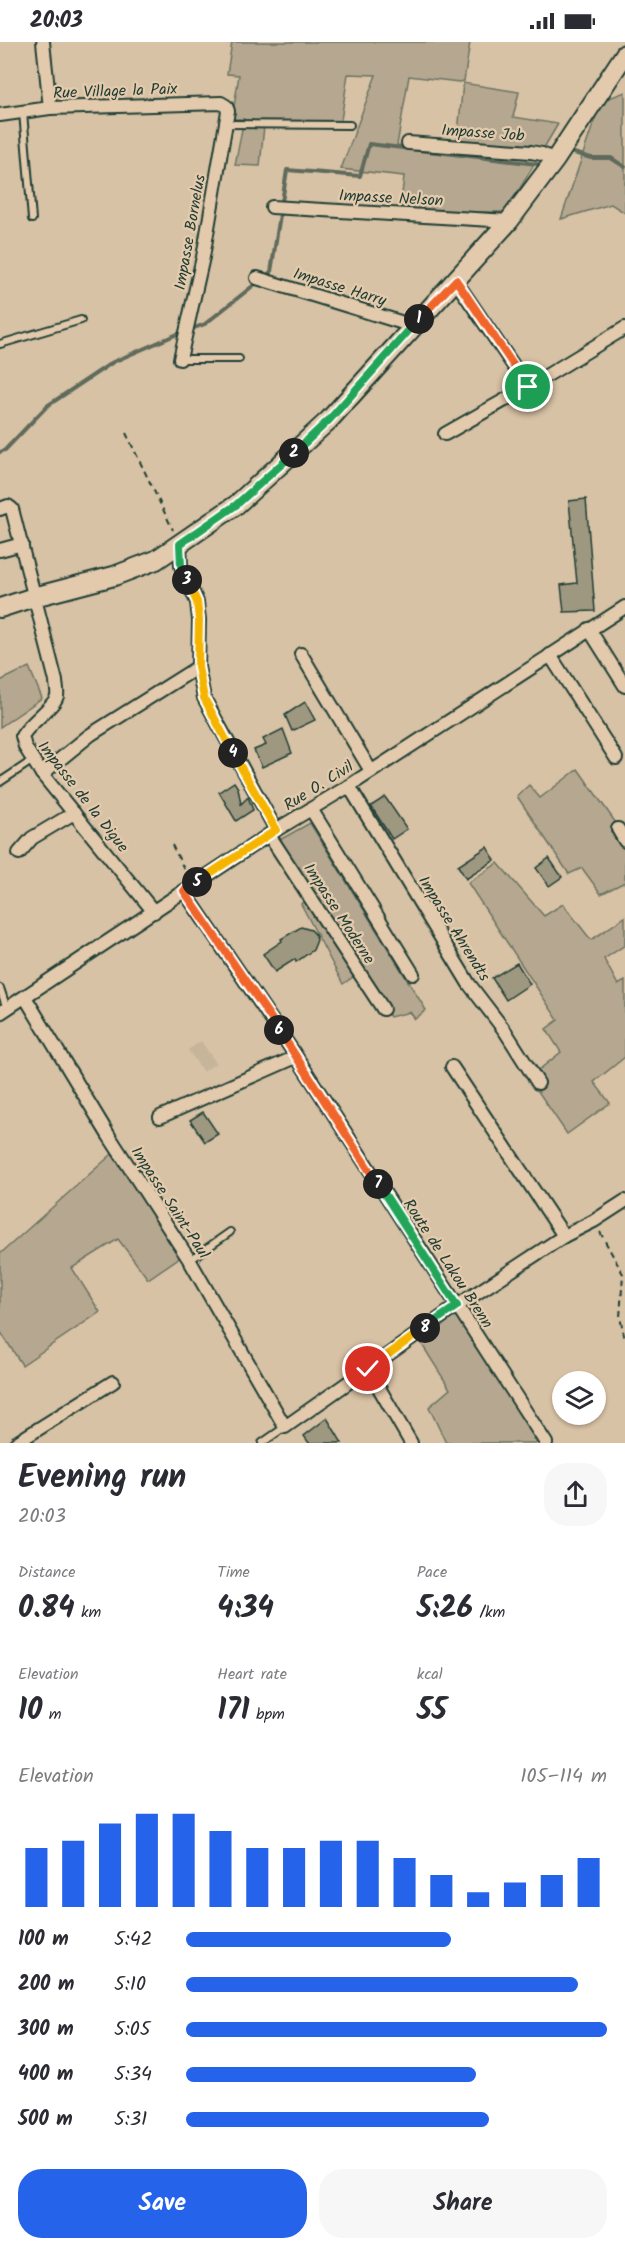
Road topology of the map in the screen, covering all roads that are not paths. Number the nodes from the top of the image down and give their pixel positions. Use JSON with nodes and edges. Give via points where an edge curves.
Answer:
{"nodes":[{"id":1,"x":43,"y":42,"type":"edge"},
{"id":2,"x":625,"y":54,"type":"edge"},
{"id":3,"x":50,"y":108,"type":"junction"},
{"id":4,"x":23,"y":111,"type":"junction"},
{"id":5,"x":228,"y":111,"type":"joint"},
{"id":6,"x":0,"y":115,"type":"edge"},
{"id":7,"x":225,"y":124,"type":"junction"},
{"id":8,"x":350,"y":125,"type":"dead end"},
{"id":9,"x":408,"y":143,"type":"dead end"},
{"id":10,"x":551,"y":164,"type":"junction"},
{"id":11,"x":272,"y":207,"type":"dead end"},
{"id":12,"x":32,"y":219,"type":"dead end"},
{"id":13,"x":509,"y":221,"type":"junction"},
{"id":14,"x":257,"y":278,"type":"dead end"},
{"id":15,"x":456,"y":280,"type":"junction"},
{"id":16,"x":81,"y":320,"type":"dead end"},
{"id":17,"x":413,"y":326,"type":"junction"},
{"id":18,"x":625,"y":328,"type":"edge"},
{"id":19,"x":0,"y":344,"type":"edge"},
{"id":20,"x":180,"y":359,"type":"joint"},
{"id":21,"x":239,"y":359,"type":"dead end"},
{"id":22,"x":528,"y":387,"type":"junction"},
{"id":23,"x":445,"y":434,"type":"dead end"},
{"id":24,"x":0,"y":509,"type":"edge"},
{"id":25,"x":22,"y":544,"type":"junction"},
{"id":26,"x":180,"y":544,"type":"junction"},
{"id":27,"x":0,"y":550,"type":"edge"},
{"id":28,"x":34,"y":597,"type":"junction"},
{"id":29,"x":625,"y":607,"type":"edge"},
{"id":30,"x":0,"y":608,"type":"edge"},
{"id":31,"x":589,"y":629,"type":"junction"},
{"id":32,"x":301,"y":654,"type":"dead end"},
{"id":33,"x":550,"y":655,"type":"junction"},
{"id":34,"x":198,"y":667,"type":"junction"},
{"id":35,"x":625,"y":686,"type":"edge"},
{"id":36,"x":616,"y":758,"type":"dead end"},
{"id":37,"x":33,"y":760,"type":"junction"},
{"id":38,"x":371,"y":771,"type":"junction"},
{"id":39,"x":42,"y":774,"type":"junction"},
{"id":40,"x":0,"y":782,"type":"edge"},
{"id":41,"x":349,"y":786,"type":"junction"},
{"id":42,"x":311,"y":809,"type":"junction"},
{"id":43,"x":74,"y":813,"type":"junction"},
{"id":44,"x":618,"y":829,"type":"dead end"},
{"id":45,"x":273,"y":833,"type":"junction"},
{"id":46,"x":625,"y":840,"type":"edge"},
{"id":47,"x":19,"y":853,"type":"dead end"},
{"id":48,"x":188,"y":888,"type":"junction"},
{"id":49,"x":154,"y":912,"type":"junction"},
{"id":50,"x":413,"y":974,"type":"dead end"},
{"id":51,"x":0,"y":988,"type":"edge"},
{"id":52,"x":25,"y":997,"type":"junction"},
{"id":53,"x":383,"y":1009,"type":"dead end"},
{"id":54,"x":4,"y":1011,"type":"edge"},
{"id":55,"x":296,"y":1057,"type":"junction"},
{"id":56,"x":452,"y":1067,"type":"dead end"},
{"id":57,"x":538,"y":1083,"type":"dead end"},
{"id":58,"x":160,"y":1117,"type":"dead end"},
{"id":59,"x":625,"y":1201,"type":"edge"},
{"id":60,"x":230,"y":1232,"type":"dead end"},
{"id":61,"x":564,"y":1236,"type":"junction"},
{"id":62,"x":190,"y":1261,"type":"junction"},
{"id":63,"x":457,"y":1306,"type":"junction"},
{"id":64,"x":368,"y":1369,"type":"junction"},
{"id":65,"x":113,"y":1382,"type":"dead end"},
{"id":66,"x":285,"y":1427,"type":"junction"},
{"id":67,"x":16,"y":1443,"type":"edge"},
{"id":68,"x":262,"y":1443,"type":"edge"},
{"id":69,"x":411,"y":1443,"type":"edge"},
{"id":70,"x":546,"y":1443,"type":"edge"}],
"edges":[{"from":1,"to":3,"type":"street"},
{"from":2,"to":10,"type":"street"},
{"from":3,"to":4,"type":"street","name":"Rue Village la Paix"},
{"from":3,"to":5,"type":"street","name":"Rue Village la Paix","via":[[221,103]]},
{"from":4,"to":6,"type":"street","name":"Rue Village la Paix"},
{"from":4,"to":12,"type":"lane"},
{"from":5,"to":7,"type":"street","name":"Impasse Bornelus"},
{"from":7,"to":8,"type":"lane"},
{"from":7,"to":20,"type":"street","name":"Impasse Bornelus","via":[[203,257]]},
{"from":9,"to":10,"type":"street","name":"Impasse Job","via":[[531,152]]},
{"from":10,"to":13,"type":"street"},
{"from":11,"to":13,"type":"street","name":"Impasse Nelson"},
{"from":13,"to":15,"type":"street"},
{"from":14,"to":17,"type":"street","name":"Impasse Harry"},
{"from":15,"to":17,"type":"street"},
{"from":15,"to":22,"type":"street"},
{"from":16,"to":19,"type":"lane"},
{"from":17,"to":26,"type":"street","via":[[329,420],[236,505]]},
{"from":18,"to":22,"type":"street"},
{"from":20,"to":21,"type":"lane"},
{"from":22,"to":23,"type":"street"},
{"from":24,"to":25,"type":"street","via":[[12,509]]},
{"from":25,"to":27,"type":"street"},
{"from":25,"to":28,"type":"street"},
{"from":26,"to":28,"type":"street","via":[[156,560],[114,576]]},
{"from":26,"to":34,"type":"street","name":"Impasse Moderne","via":[[181,566],[197,602]]},
{"from":28,"to":30,"type":"street"},
{"from":28,"to":37,"type":"street","name":"Impasse de la Digue","via":[[57,696],[22,736]]},
{"from":29,"to":31,"type":"street","name":"Rue O. Civil"},
{"from":31,"to":33,"type":"street","name":"Rue O. Civil"},
{"from":31,"to":35,"type":"street"},
{"from":32,"to":38,"type":"street"},
{"from":33,"to":36,"type":"street"},
{"from":33,"to":38,"type":"street","name":"Rue O. Civil"},
{"from":34,"to":39,"type":"street","via":[[90,735]]},
{"from":34,"to":45,"type":"street","name":"Impasse Moderne","via":[[204,698]]},
{"from":37,"to":39,"type":"street","name":"Impasse de la Digue"},
{"from":37,"to":40,"type":"lane"},
{"from":38,"to":41,"type":"street","name":"Rue O. Civil"},
{"from":39,"to":43,"type":"street","name":"Impasse de la Digue"},
{"from":41,"to":42,"type":"street","name":"Rue O. Civil"},
{"from":41,"to":57,"type":"street","name":"Impasse Ahrendts","via":[[469,984]]},
{"from":42,"to":45,"type":"street","name":"Rue O. Civil"},
{"from":42,"to":50,"type":"street"},
{"from":43,"to":47,"type":"street","via":[[32,838]]},
{"from":43,"to":49,"type":"street","name":"Impasse de la Digue"},
{"from":44,"to":46,"type":"street"},
{"from":45,"to":48,"type":"street","name":"Rue O. Civil"},
{"from":45,"to":53,"type":"street","name":"Impasse Moderne"},
{"from":48,"to":49,"type":"street","name":"Rue O. Civil"},
{"from":48,"to":55,"type":"street","name":"Route de Lakou Brenn"},
{"from":49,"to":52,"type":"street","name":"Rue O. Civil"},
{"from":51,"to":54,"type":"lane"},
{"from":52,"to":54,"type":"street","name":"Rue O. Civil"},
{"from":52,"to":62,"type":"street","name":"Impasse Saint-Paul"},
{"from":55,"to":58,"type":"street"},
{"from":55,"to":63,"type":"street","name":"Route de Lakou Brenn"},
{"from":56,"to":61,"type":"street"},
{"from":59,"to":61,"type":"street"},
{"from":60,"to":62,"type":"lane"},
{"from":61,"to":63,"type":"street"},
{"from":62,"to":66,"type":"street","name":"Impasse Saint-Paul"},
{"from":63,"to":64,"type":"street"},
{"from":63,"to":70,"type":"street","name":"Route de Lakou Brenn"},
{"from":64,"to":66,"type":"street"},
{"from":64,"to":69,"type":"street"},
{"from":65,"to":67,"type":"street"},
{"from":66,"to":68,"type":"lane"}]}
